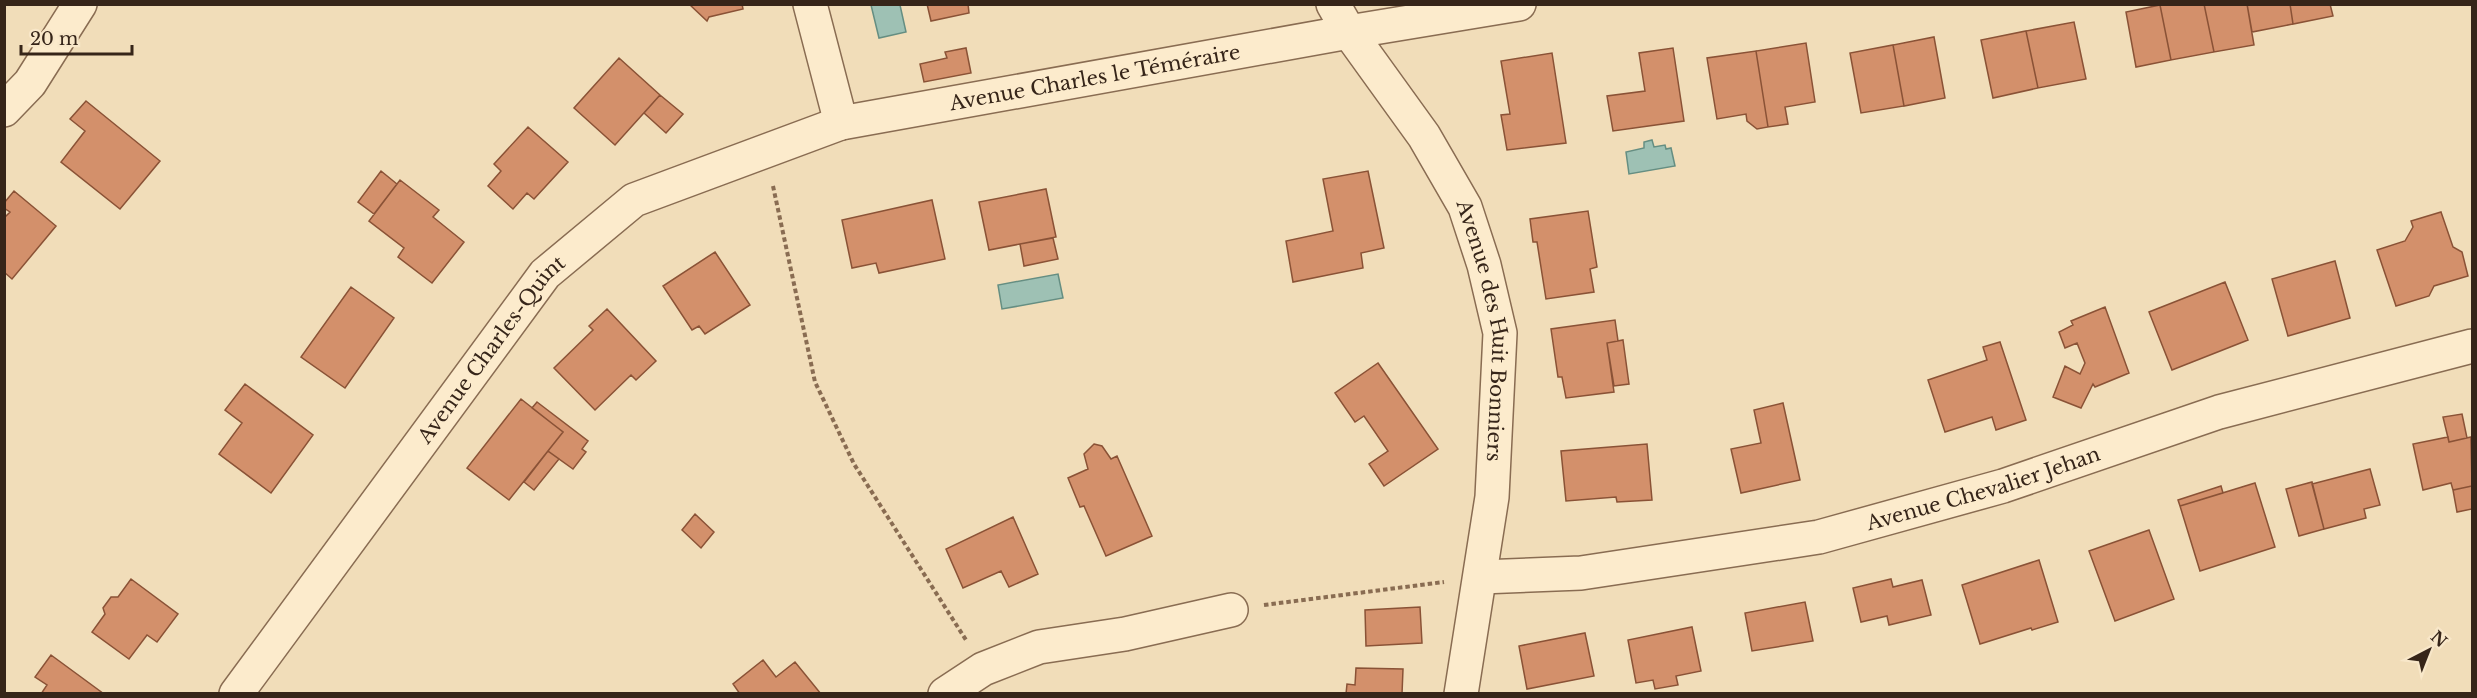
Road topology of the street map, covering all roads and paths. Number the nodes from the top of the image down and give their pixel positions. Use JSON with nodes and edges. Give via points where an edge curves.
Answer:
{"nodes":[{"id":1,"x":80,"y":4,"type":"edge"},
{"id":2,"x":810,"y":4,"type":"edge"},
{"id":3,"x":1519,"y":4,"type":"edge"},
{"id":4,"x":1341,"y":18,"type":"edge"},
{"id":5,"x":4,"y":110,"type":"edge"},
{"id":6,"x":840,"y":123,"type":"junction"},
{"id":7,"x":765,"y":151,"type":"junction"},
{"id":8,"x":2472,"y":346,"type":"edge"},
{"id":9,"x":1481,"y":577,"type":"junction"},
{"id":10,"x":1231,"y":610,"type":"joint"},
{"id":11,"x":983,"y":669,"type":"junction"},
{"id":12,"x":236,"y":693,"type":"edge"},
{"id":13,"x":945,"y":693,"type":"edge"},
{"id":14,"x":1461,"y":693,"type":"edge"}],
"edges":[{"from":1,"to":5,"type":"street","via":[[30,82]]},
{"from":2,"to":6,"type":"street"},
{"from":3,"to":4,"type":"street","name":"Avenue Charles le Téméraire"},
{"from":4,"to":6,"type":"street","name":"Avenue Charles le Téméraire"},
{"from":4,"to":9,"type":"street","name":"Avenue des Huit Bonniers","via":[[1424,136],[1453,186],[1465,207],[1484,265],[1500,333],[1492,497]]},
{"from":6,"to":7,"type":"street","name":"Avenue Charles-Quint"},
{"from":7,"to":11,"type":"path","via":[[815,382],[854,464]]},
{"from":7,"to":12,"type":"street","name":"Avenue Charles-Quint","via":[[634,200],[545,274]]},
{"from":8,"to":9,"type":"street","name":"Avenue Chevalier Jehan","via":[[2219,412],[2003,486],[1819,537],[1581,573]]},
{"from":9,"to":10,"type":"path"},
{"from":9,"to":14,"type":"street","name":"Avenue des Huit Bonniers"},
{"from":10,"to":11,"type":"street","via":[[1125,634],[1039,647]]},
{"from":11,"to":13,"type":"street"}]}
